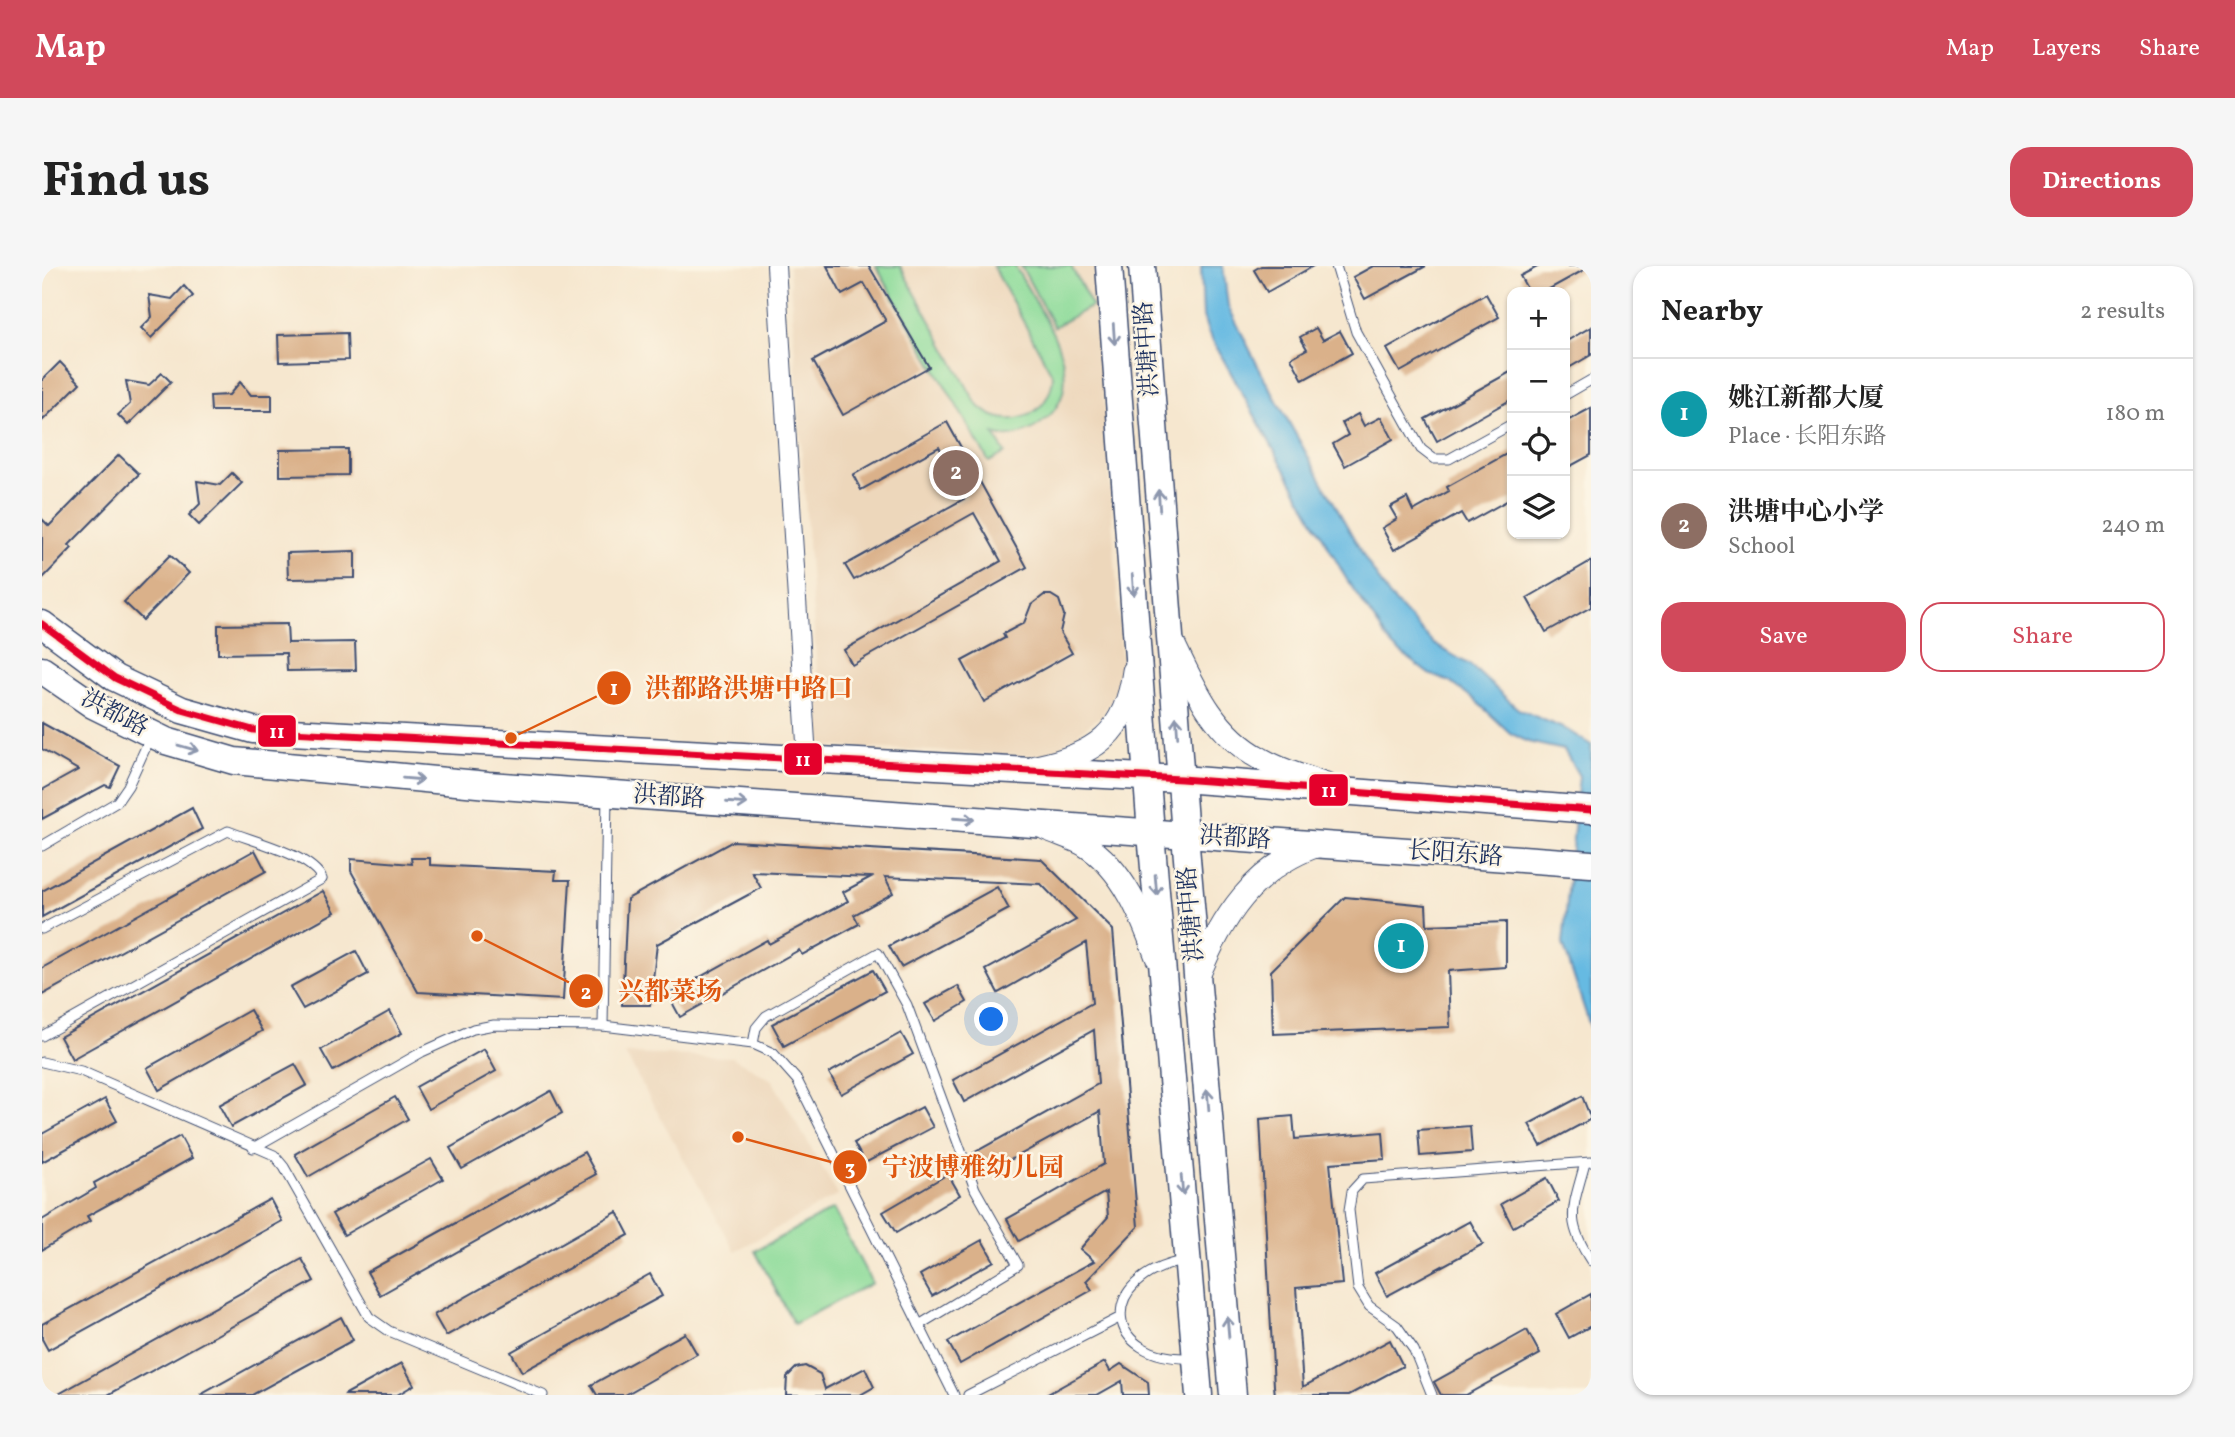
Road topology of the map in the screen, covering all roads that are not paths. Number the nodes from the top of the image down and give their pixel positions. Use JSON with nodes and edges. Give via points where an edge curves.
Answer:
{"nodes":[{"id":1,"x":776,"y":266,"type":"edge"},
{"id":2,"x":1109,"y":266,"type":"edge"},
{"id":3,"x":1142,"y":266,"type":"edge"},
{"id":4,"x":1336,"y":266,"type":"edge"},
{"id":5,"x":1591,"y":380,"type":"edge"},
{"id":6,"x":1570,"y":392,"type":"edge"},
{"id":7,"x":1507,"y":427,"type":"edge"},
{"id":8,"x":42,"y":624,"type":"edge"},
{"id":9,"x":1170,"y":638,"type":"junction"},
{"id":10,"x":1137,"y":643,"type":"junction"},
{"id":11,"x":42,"y":670,"type":"edge"},
{"id":12,"x":152,"y":734,"type":"junction"},
{"id":13,"x":807,"y":758,"type":"junction"},
{"id":14,"x":1022,"y":770,"type":"junction"},
{"id":15,"x":1147,"y":777,"type":"junction"},
{"id":16,"x":1181,"y":779,"type":"junction"},
{"id":17,"x":1342,"y":792,"type":"junction"},
{"id":18,"x":607,"y":794,"type":"junction"},
{"id":19,"x":1591,"y":810,"type":"edge"},
{"id":20,"x":1035,"y":824,"type":"junction"},
{"id":21,"x":1152,"y":833,"type":"junction"},
{"id":22,"x":1185,"y":835,"type":"junction"},
{"id":23,"x":1318,"y":845,"type":"junction"},
{"id":24,"x":42,"y":846,"type":"edge"},
{"id":25,"x":1591,"y":864,"type":"edge"},
{"id":26,"x":42,"y":929,"type":"edge"},
{"id":27,"x":1164,"y":976,"type":"junction"},
{"id":28,"x":1197,"y":979,"type":"junction"},
{"id":29,"x":603,"y":1026,"type":"junction"},
{"id":30,"x":42,"y":1036,"type":"edge"},
{"id":31,"x":753,"y":1044,"type":"junction"},
{"id":32,"x":42,"y":1062,"type":"edge"},
{"id":33,"x":253,"y":1148,"type":"junction"},
{"id":34,"x":1588,"y":1163,"type":"edge"},
{"id":35,"x":1189,"y":1260,"type":"junction"},
{"id":36,"x":1591,"y":1261,"type":"edge"},
{"id":37,"x":1119,"y":1318,"type":"junction"},
{"id":38,"x":919,"y":1325,"type":"junction"},
{"id":39,"x":1196,"y":1357,"type":"junction"},
{"id":40,"x":543,"y":1395,"type":"edge"},
{"id":41,"x":954,"y":1395,"type":"edge"},
{"id":42,"x":968,"y":1395,"type":"edge"},
{"id":43,"x":1199,"y":1395,"type":"edge"},
{"id":44,"x":1233,"y":1395,"type":"edge"},
{"id":45,"x":1432,"y":1395,"type":"edge"}],
"edges":[{"from":1,"to":13,"type":"street"},
{"from":2,"to":10,"type":"main road","name":"洪塘中路","one_way":true},
{"from":9,"to":3,"type":"main road","name":"洪塘中路","one_way":true},
{"from":4,"to":7,"type":"lane","via":[[1356,332],[1421,449],[1434,459],[1449,458]]},
{"from":5,"to":6,"type":"lane"},
{"from":8,"to":13,"type":"main road","name":"洪都路","via":[[126,683],[182,710],[253,730]]},
{"from":16,"to":9,"type":"main road","name":"洪塘中路","one_way":true},
{"from":9,"to":17,"type":"street","via":[[1212,716],[1233,741],[1262,760]]},
{"from":10,"to":14,"type":"street","via":[[1131,693],[1124,714],[1108,733],[1076,757]]},
{"from":10,"to":15,"type":"main road","name":"洪塘中路"},
{"from":11,"to":12,"type":"main road","name":"洪都路","via":[[93,705]]},
{"from":12,"to":18,"type":"main road","name":"洪都路","one_way":true,"via":[[234,761]]},
{"from":12,"to":24,"type":"lane","via":[[117,802]]},
{"from":13,"to":14,"type":"main road","name":"洪都路"},
{"from":14,"to":15,"type":"main road","name":"洪都路"},
{"from":15,"to":16,"type":"main road","name":"洪都路"},
{"from":15,"to":21,"type":"main road","name":"洪塘中路"},
{"from":16,"to":17,"type":"main road","name":"洪都路"},
{"from":16,"to":22,"type":"main road","name":"洪塘中路"},
{"from":17,"to":19,"type":"main road"},
{"from":18,"to":20,"type":"main road","name":"洪都路","one_way":true},
{"from":18,"to":29,"type":"lane"},
{"from":20,"to":21,"type":"main road","name":"洪都路"},
{"from":20,"to":27,"type":"street","via":[[1085,846],[1107,863],[1139,912]]},
{"from":21,"to":22,"type":"main road","name":"洪都路"},
{"from":21,"to":27,"type":"main road","name":"洪塘中路","one_way":true},
{"from":22,"to":23,"type":"main road","name":"洪都路"},
{"from":22,"to":28,"type":"main road","name":"洪塘中路"},
{"from":23,"to":25,"type":"main road","name":"长阳东路"},
{"from":23,"to":28,"type":"street","via":[[1273,866],[1251,886],[1212,941]]},
{"from":26,"to":30,"type":"lane","via":[[228,831],[307,861],[322,879]]},
{"from":27,"to":35,"type":"main road","name":"洪塘中路","one_way":true},
{"from":44,"to":28,"type":"main road","name":"洪塘中路","one_way":true},
{"from":29,"to":31,"type":"lane"},
{"from":29,"to":33,"type":"lane","via":[[494,1024],[473,1029],[422,1052]]},
{"from":31,"to":38,"type":"lane","via":[[773,1054],[797,1080]]},
{"from":31,"to":38,"type":"lane","via":[[756,1028],[766,1016],[878,953],[907,1005],[975,1189],[1018,1265]]},
{"from":32,"to":33,"type":"lane","via":[[81,1072]]},
{"from":33,"to":40,"type":"lane","via":[[274,1155],[284,1167],[369,1317],[388,1331]]},
{"from":34,"to":36,"type":"lane","via":[[1573,1210],[1574,1234]]},
{"from":34,"to":45,"type":"lane","via":[[1363,1179],[1352,1191],[1349,1210],[1358,1288],[1369,1306],[1397,1326],[1414,1350]]},
{"from":35,"to":37,"type":"lane","via":[[1144,1277],[1124,1298]]},
{"from":35,"to":39,"type":"main road","name":"洪塘中路"},
{"from":37,"to":39,"type":"lane","via":[[1123,1331],[1153,1354],[1174,1359]]},
{"from":37,"to":42,"type":"lane"},
{"from":38,"to":41,"type":"lane"},
{"from":39,"to":43,"type":"main road","name":"洪塘中路"}]}
